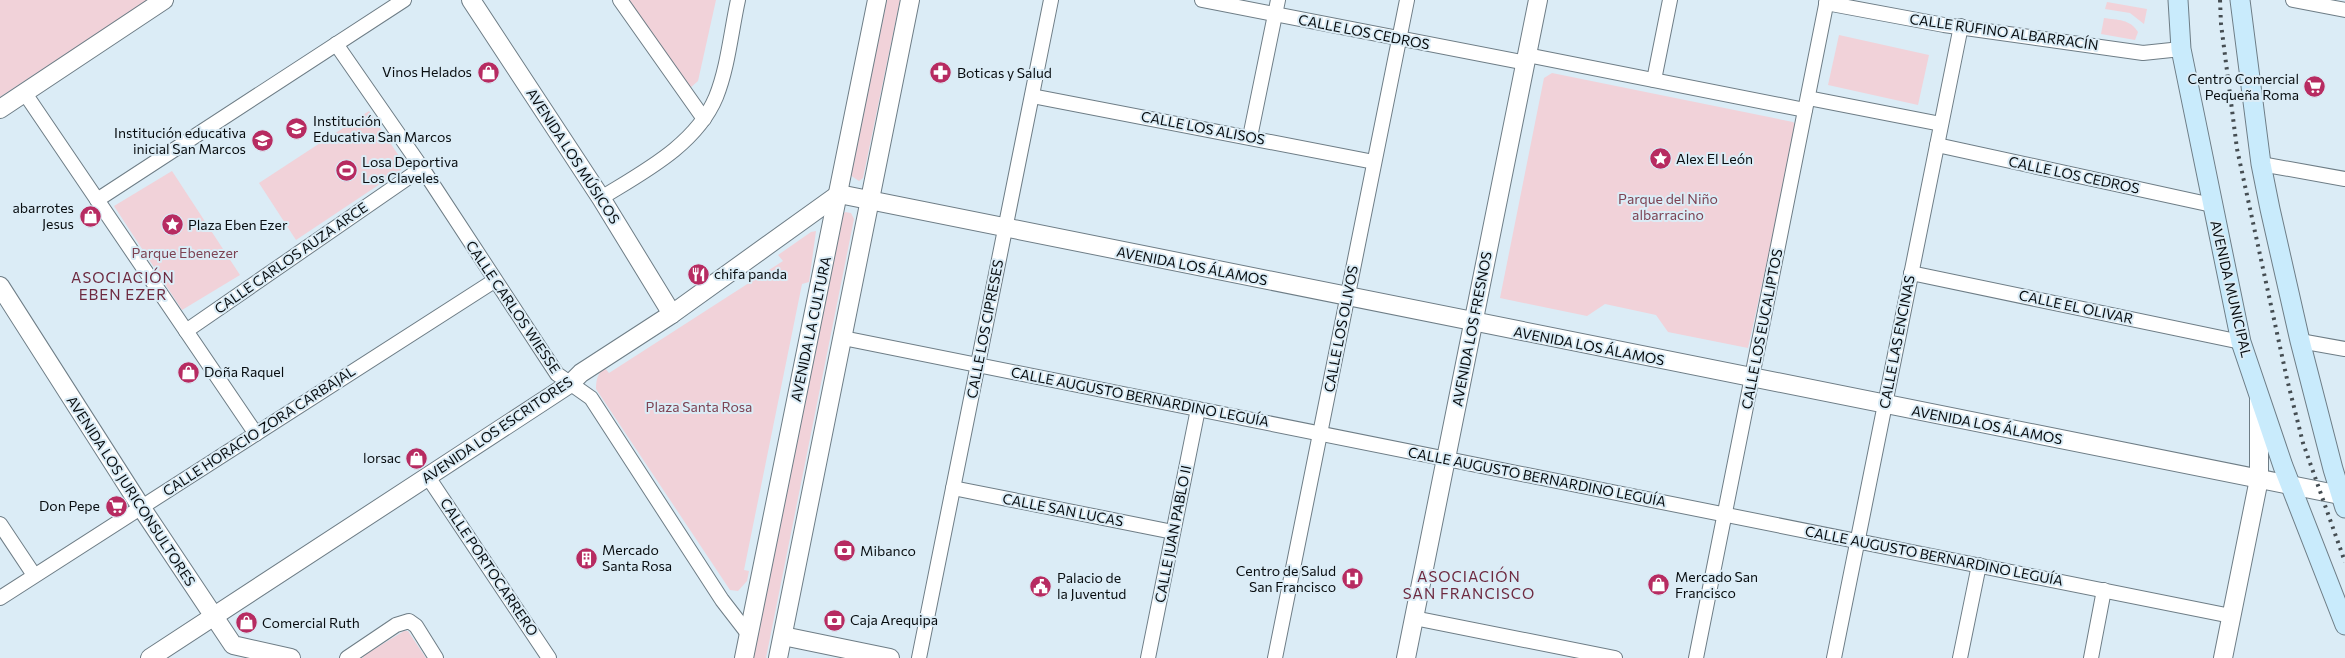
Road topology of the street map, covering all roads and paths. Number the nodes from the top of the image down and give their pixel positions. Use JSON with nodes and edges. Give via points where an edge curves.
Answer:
{"nodes":[{"id":1,"x":164,"y":0,"type":"edge"},
{"id":2,"x":404,"y":0,"type":"edge"},
{"id":3,"x":471,"y":0,"type":"edge"},
{"id":4,"x":620,"y":0,"type":"edge"},
{"id":5,"x":738,"y":0,"type":"edge"},
{"id":6,"x":877,"y":0,"type":"edge"},
{"id":7,"x":910,"y":0,"type":"edge"},
{"id":8,"x":1051,"y":0,"type":"edge"},
{"id":9,"x":1202,"y":0,"type":"edge"},
{"id":10,"x":1278,"y":0,"type":"edge"},
{"id":11,"x":1407,"y":0,"type":"edge"},
{"id":12,"x":1538,"y":0,"type":"edge"},
{"id":13,"x":1670,"y":0,"type":"edge"},
{"id":14,"x":2178,"y":0,"type":"edge"},
{"id":15,"x":2240,"y":0,"type":"edge"},
{"id":16,"x":2293,"y":0,"type":"edge"},
{"id":17,"x":1827,"y":1,"type":"edge"},
{"id":18,"x":2340,"y":6,"type":"edge"},
{"id":19,"x":1275,"y":14,"type":"junction"},
{"id":20,"x":1960,"y":26,"type":"junction"},
{"id":21,"x":1399,"y":39,"type":"junction"},
{"id":22,"x":336,"y":44,"type":"junction"},
{"id":23,"x":2181,"y":48,"type":"junction"},
{"id":24,"x":1526,"y":59,"type":"junction"},
{"id":25,"x":1654,"y":80,"type":"junction"},
{"id":26,"x":24,"y":92,"type":"junction"},
{"id":27,"x":1032,"y":96,"type":"junction"},
{"id":28,"x":1806,"y":104,"type":"junction"},
{"id":29,"x":0,"y":108,"type":"edge"},
{"id":30,"x":704,"y":119,"type":"junction"},
{"id":31,"x":1941,"y":124,"type":"junction"},
{"id":32,"x":1250,"y":137,"type":"junction"},
{"id":33,"x":1937,"y":145,"type":"junction"},
{"id":34,"x":1374,"y":162,"type":"junction"},
{"id":35,"x":2262,"y":164,"type":"junction"},
{"id":36,"x":422,"y":168,"type":"junction"},
{"id":37,"x":2345,"y":179,"type":"edge"},
{"id":38,"x":839,"y":194,"type":"junction"},
{"id":39,"x":601,"y":198,"type":"junction"},
{"id":40,"x":97,"y":200,"type":"junction"},
{"id":41,"x":869,"y":202,"type":"junction"},
{"id":42,"x":2212,"y":205,"type":"junction"},
{"id":43,"x":1005,"y":229,"type":"junction"},
{"id":44,"x":1911,"y":273,"type":"junction"},
{"id":45,"x":494,"y":281,"type":"junction"},
{"id":46,"x":0,"y":286,"type":"edge"},
{"id":47,"x":1347,"y":297,"type":"junction"},
{"id":48,"x":672,"y":314,"type":"junction"},
{"id":49,"x":1474,"y":322,"type":"junction"},
{"id":50,"x":186,"y":331,"type":"junction"},
{"id":51,"x":843,"y":338,"type":"junction"},
{"id":52,"x":2300,"y":341,"type":"junction"},
{"id":53,"x":2241,"y":342,"type":"junction"},
{"id":54,"x":2345,"y":350,"type":"edge"},
{"id":55,"x":978,"y":365,"type":"junction"},
{"id":56,"x":1752,"y":378,"type":"junction"},
{"id":57,"x":571,"y":383,"type":"junction"},
{"id":58,"x":2259,"y":394,"type":"junction"},
{"id":59,"x":1885,"y":405,"type":"junction"},
{"id":60,"x":1198,"y":409,"type":"junction"},
{"id":61,"x":1320,"y":433,"type":"junction"},
{"id":62,"x":256,"y":434,"type":"junction"},
{"id":63,"x":1446,"y":459,"type":"junction"},
{"id":64,"x":428,"y":477,"type":"junction"},
{"id":65,"x":2259,"y":479,"type":"junction"},
{"id":66,"x":2291,"y":486,"type":"junction"},
{"id":67,"x":953,"y":488,"type":"junction"},
{"id":68,"x":2344,"y":500,"type":"edge"},
{"id":69,"x":141,"y":507,"type":"junction"},
{"id":70,"x":1725,"y":514,"type":"junction"},
{"id":71,"x":0,"y":524,"type":"edge"},
{"id":72,"x":1173,"y":532,"type":"junction"},
{"id":73,"x":1858,"y":541,"type":"junction"},
{"id":74,"x":1978,"y":565,"type":"junction"},
{"id":75,"x":34,"y":575,"type":"junction"},
{"id":76,"x":2104,"y":590,"type":"junction"},
{"id":77,"x":0,"y":598,"type":"edge"},
{"id":78,"x":2231,"y":616,"type":"junction"},
{"id":79,"x":213,"y":617,"type":"junction"},
{"id":80,"x":1414,"y":618,"type":"junction"},
{"id":81,"x":2345,"y":625,"type":"edge"},
{"id":82,"x":749,"y":635,"type":"junction"},
{"id":83,"x":783,"y":636,"type":"junction"},
{"id":84,"x":150,"y":658,"type":"edge"},
{"id":85,"x":291,"y":658,"type":"edge"},
{"id":86,"x":348,"y":658,"type":"edge"},
{"id":87,"x":436,"y":658,"type":"edge"},
{"id":88,"x":549,"y":658,"type":"edge"},
{"id":89,"x":744,"y":658,"type":"edge"},
{"id":90,"x":778,"y":658,"type":"edge"},
{"id":91,"x":890,"y":658,"type":"edge"},
{"id":92,"x":919,"y":658,"type":"edge"},
{"id":93,"x":1148,"y":658,"type":"edge"},
{"id":94,"x":1275,"y":658,"type":"edge"},
{"id":95,"x":1406,"y":658,"type":"edge"},
{"id":96,"x":1615,"y":658,"type":"edge"},
{"id":97,"x":1696,"y":658,"type":"edge"},
{"id":98,"x":1834,"y":658,"type":"edge"},
{"id":99,"x":1960,"y":658,"type":"edge"},
{"id":100,"x":2091,"y":658,"type":"edge"},
{"id":101,"x":2223,"y":658,"type":"edge"}],
"edges":[{"from":1,"to":26,"type":"street"},
{"from":2,"to":22,"type":"street"},
{"from":3,"to":39,"type":"street","name":"AVENIDA LOS MÚSICOS"},
{"from":4,"to":30,"type":"street"},
{"from":5,"to":30,"type":"street","via":[[722,78]]},
{"from":6,"to":38,"type":"street","name":"AVENIDA LA CULTURA"},
{"from":7,"to":41,"type":"street"},
{"from":8,"to":27,"type":"street","name":"CALLE LOS CIPRESES"},
{"from":9,"to":19,"type":"street","name":"CALLE LOS CEDROS"},
{"from":10,"to":19,"type":"street"},
{"from":11,"to":21,"type":"street","name":"CALLE LOS OLIVOS"},
{"from":12,"to":24,"type":"street","name":"AVENIDA LOS FRESNOS"},
{"from":13,"to":25,"type":"street"},
{"from":14,"to":23,"type":"main road","name":"AVENIDA MUNICIPAL"},
{"from":15,"to":35,"type":"main road"},
{"from":16,"to":18,"type":"street"},
{"from":17,"to":20,"type":"street","name":"CALLE RUFINO ALBARRACÍN"},
{"from":17,"to":28,"type":"street","name":"CALLE LOS EUCALIPTOS"},
{"from":19,"to":21,"type":"street","name":"CALLE LOS CEDROS"},
{"from":19,"to":32,"type":"street"},
{"from":20,"to":23,"type":"street","name":"CALLE RUFINO ALBARRACÍN","via":[[2143,53]]},
{"from":20,"to":31,"type":"street","name":"CALLE LAS ENCINAS"},
{"from":21,"to":24,"type":"street","name":"CALLE LOS CEDROS"},
{"from":21,"to":34,"type":"street","name":"CALLE LOS OLIVOS"},
{"from":22,"to":36,"type":"street","name":"CALLE CARLOS WIESSE"},
{"from":22,"to":40,"type":"street"},
{"from":23,"to":42,"type":"main road","name":"AVENIDA MUNICIPAL"},
{"from":24,"to":25,"type":"street","name":"CALLE LOS CEDROS"},
{"from":24,"to":49,"type":"street","name":"AVENIDA LOS FRESNOS"},
{"from":25,"to":28,"type":"street","name":"CALLE LOS CEDROS"},
{"from":26,"to":29,"type":"street"},
{"from":26,"to":40,"type":"street"},
{"from":27,"to":32,"type":"street","name":"CALLE LOS ALISOS"},
{"from":27,"to":43,"type":"street","name":"CALLE LOS CIPRESES"},
{"from":28,"to":31,"type":"street","name":"CALLE LOS CEDROS"},
{"from":28,"to":56,"type":"street","name":"CALLE LOS EUCALIPTOS"},
{"from":30,"to":39,"type":"street","via":[[654,165]]},
{"from":31,"to":33,"type":"street","name":"CALLE LAS ENCINAS"},
{"from":32,"to":34,"type":"street","name":"CALLE LOS ALISOS"},
{"from":33,"to":42,"type":"street","name":"CALLE LOS CEDROS"},
{"from":33,"to":44,"type":"street","name":"CALLE LAS ENCINAS"},
{"from":34,"to":47,"type":"street","name":"CALLE LOS OLIVOS"},
{"from":35,"to":37,"type":"street"},
{"from":35,"to":52,"type":"main road"},
{"from":36,"to":45,"type":"street","name":"CALLE CARLOS WIESSE"},
{"from":36,"to":50,"type":"street","name":"CALLE CARLOS AUZA ARCE"},
{"from":38,"to":41,"type":"street","name":"AVENIDA LOS ÁLAMOS"},
{"from":38,"to":48,"type":"street","name":"AVENIDA LOS ESCRITORES"},
{"from":38,"to":82,"type":"street","name":"AVENIDA LA CULTURA"},
{"from":39,"to":48,"type":"street","name":"AVENIDA LOS MÚSICOS"},
{"from":40,"to":50,"type":"street"},
{"from":41,"to":43,"type":"street","name":"AVENIDA LOS ÁLAMOS"},
{"from":41,"to":51,"type":"street"},
{"from":42,"to":53,"type":"main road","name":"AVENIDA MUNICIPAL"},
{"from":43,"to":47,"type":"street","name":"AVENIDA LOS ÁLAMOS"},
{"from":43,"to":55,"type":"street","name":"CALLE LOS CIPRESES"},
{"from":44,"to":53,"type":"street","name":"CALLE EL OLIVAR"},
{"from":44,"to":59,"type":"street","name":"CALLE LAS ENCINAS"},
{"from":45,"to":57,"type":"street","name":"CALLE CARLOS WIESSE","via":[[557,374]]},
{"from":45,"to":62,"type":"street","name":"CALLE HORACIO ZORA CARBAJAL"},
{"from":46,"to":69,"type":"street","name":"AVENIDA LOS JURICONSULTORES"},
{"from":47,"to":49,"type":"street","name":"AVENIDA LOS ÁLAMOS"},
{"from":47,"to":61,"type":"street","name":"CALLE LOS OLIVOS"},
{"from":48,"to":57,"type":"street","name":"AVENIDA LOS ESCRITORES","via":[[581,372]]},
{"from":49,"to":56,"type":"street","name":"AVENIDA LOS ÁLAMOS"},
{"from":49,"to":63,"type":"street","name":"AVENIDA LOS FRESNOS"},
{"from":50,"to":62,"type":"street"},
{"from":51,"to":55,"type":"street","name":"CALLE AUGUSTO BERNARDINO LEGUÍA"},
{"from":51,"to":83,"type":"street"},
{"from":52,"to":54,"type":"street"},
{"from":52,"to":68,"type":"main road"},
{"from":53,"to":58,"type":"main road","name":"AVENIDA MUNICIPAL"},
{"from":55,"to":60,"type":"street","name":"CALLE AUGUSTO BERNARDINO LEGUÍA"},
{"from":55,"to":67,"type":"street","name":"CALLE LOS CIPRESES"},
{"from":56,"to":59,"type":"street","name":"AVENIDA LOS ÁLAMOS"},
{"from":56,"to":70,"type":"street","name":"CALLE LOS EUCALIPTOS"},
{"from":57,"to":64,"type":"street","name":"AVENIDA LOS ESCRITORES"},
{"from":57,"to":82,"type":"street","name":"CALLE CARLOS WIESSE","via":[[590,398],[722,600]]},
{"from":58,"to":65,"type":"street"},
{"from":58,"to":66,"type":"main road","name":"AVENIDA MUNICIPAL"},
{"from":59,"to":65,"type":"street","name":"AVENIDA LOS ÁLAMOS"},
{"from":59,"to":73,"type":"street","name":"CALLE LAS ENCINAS"},
{"from":60,"to":61,"type":"street","name":"CALLE AUGUSTO BERNARDINO LEGUÍA"},
{"from":60,"to":72,"type":"street","name":"CALLE JUAN PABLO II"},
{"from":61,"to":63,"type":"street","name":"CALLE AUGUSTO BERNARDINO LEGUÍA"},
{"from":61,"to":94,"type":"street","name":"CALLE LOS OLIVOS"},
{"from":62,"to":69,"type":"street","name":"CALLE HORACIO ZORA CARBAJAL"},
{"from":63,"to":70,"type":"street","name":"CALLE AUGUSTO BERNARDINO LEGUÍA"},
{"from":63,"to":80,"type":"street","name":"AVENIDA LOS FRESNOS"},
{"from":64,"to":79,"type":"street","name":"AVENIDA LOS ESCRITORES"},
{"from":64,"to":88,"type":"street","name":"CALLE PORTOCARRERO"},
{"from":65,"to":66,"type":"street","name":"AVENIDA LOS ÁLAMOS"},
{"from":65,"to":78,"type":"street"},
{"from":66,"to":68,"type":"street","name":"AVENIDA LOS ÁLAMOS"},
{"from":66,"to":81,"type":"main road","name":"AVENIDA MUNICIPAL"},
{"from":67,"to":72,"type":"street","name":"CALLE SAN LUCAS"},
{"from":67,"to":92,"type":"street","name":"CALLE LOS CIPRESES"},
{"from":69,"to":75,"type":"street","name":"CALLE HORACIO ZORA CARBAJAL"},
{"from":69,"to":79,"type":"street","name":"AVENIDA LOS JURICONSULTORES"},
{"from":70,"to":73,"type":"street","name":"CALLE AUGUSTO BERNARDINO LEGUÍA"},
{"from":70,"to":97,"type":"street","name":"CALLE LOS EUCALIPTOS"},
{"from":71,"to":75,"type":"street"},
{"from":72,"to":93,"type":"street","name":"CALLE JUAN PABLO II"},
{"from":73,"to":74,"type":"street","name":"CALLE AUGUSTO BERNARDINO LEGUÍA"},
{"from":73,"to":98,"type":"street","name":"CALLE LAS ENCINAS"},
{"from":74,"to":76,"type":"street","name":"CALLE AUGUSTO BERNARDINO LEGUÍA"},
{"from":74,"to":99,"type":"street"},
{"from":75,"to":77,"type":"street","name":"CALLE HORACIO ZORA CARBAJAL"},
{"from":76,"to":78,"type":"street","name":"CALLE AUGUSTO BERNARDINO LEGUÍA"},
{"from":76,"to":100,"type":"street"},
{"from":78,"to":101,"type":"street"},
{"from":79,"to":84,"type":"street","name":"AVENIDA LOS ESCRITORES"},
{"from":79,"to":85,"type":"street","name":"AVENIDA LOS JURICONSULTORES","via":[[234,646]]},
{"from":80,"to":95,"type":"street","name":"AVENIDA LOS FRESNOS"},
{"from":80,"to":96,"type":"street"},
{"from":82,"to":89,"type":"street","name":"AVENIDA LA CULTURA"},
{"from":83,"to":90,"type":"street"},
{"from":83,"to":91,"type":"street"},
{"from":86,"to":87,"type":"street","via":[[396,625],[409,621],[416,626]]}]}
